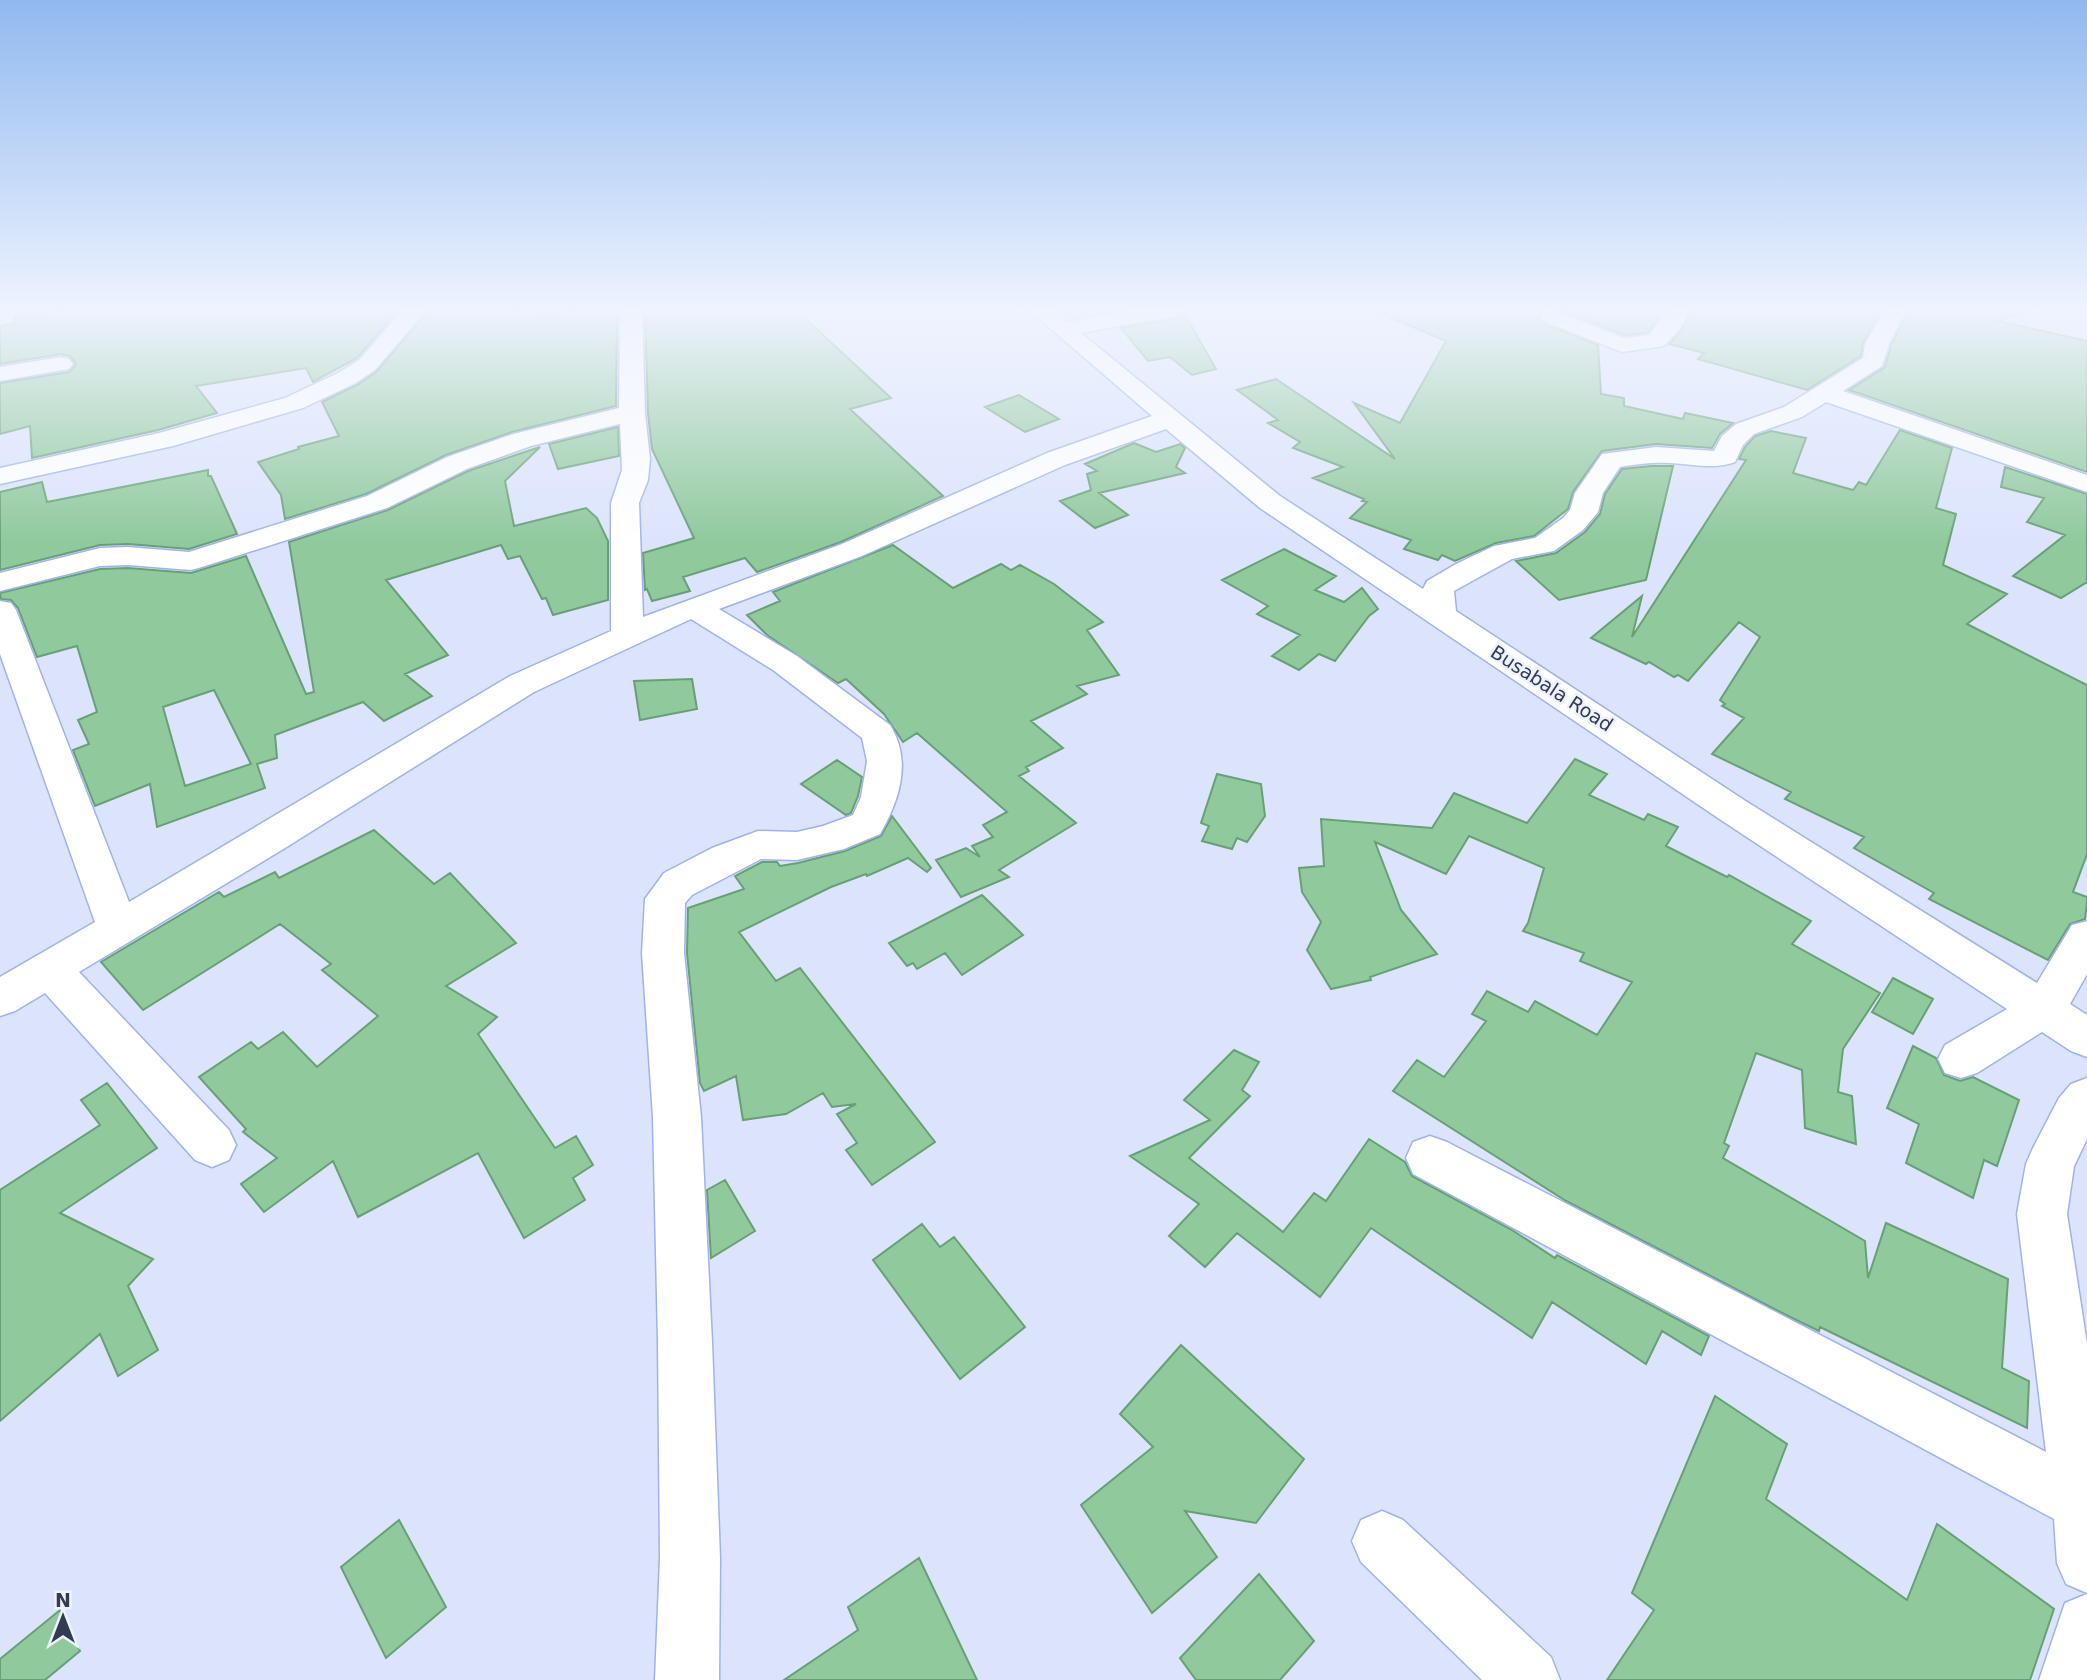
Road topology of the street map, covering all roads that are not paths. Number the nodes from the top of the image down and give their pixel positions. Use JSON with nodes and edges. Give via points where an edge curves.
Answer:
{"nodes":[{"id":1,"x":329,"y":387,"type":"edge"},
{"id":2,"x":632,"y":387,"type":"edge"},
{"id":3,"x":1132,"y":387,"type":"edge"},
{"id":4,"x":1831,"y":387,"type":"edge"},
{"id":5,"x":1822,"y":393,"type":"junction"},
{"id":6,"x":632,"y":413,"type":"junction"},
{"id":7,"x":1169,"y":419,"type":"junction"},
{"id":8,"x":0,"y":476,"type":"edge"},
{"id":9,"x":2087,"y":484,"type":"edge"},
{"id":10,"x":0,"y":582,"type":"edge"},
{"id":11,"x":694,"y":607,"type":"junction"},
{"id":12,"x":0,"y":610,"type":"edge"},
{"id":13,"x":1441,"y":615,"type":"junction"},
{"id":14,"x":627,"y":636,"type":"junction"},
{"id":15,"x":118,"y":928,"type":"junction"},
{"id":16,"x":2087,"y":937,"type":"edge"},
{"id":17,"x":48,"y":969,"type":"junction"},
{"id":18,"x":0,"y":998,"type":"edge"},
{"id":19,"x":2044,"y":1009,"type":"junction"},
{"id":20,"x":2087,"y":1038,"type":"edge"},
{"id":21,"x":1961,"y":1059,"type":"dead end"},
{"id":22,"x":2087,"y":1099,"type":"edge"},
{"id":23,"x":212,"y":1145,"type":"dead end"},
{"id":24,"x":1430,"y":1158,"type":"dead end"},
{"id":25,"x":2082,"y":1502,"type":"junction"},
{"id":26,"x":1382,"y":1541,"type":"dead end"},
{"id":27,"x":2087,"y":1563,"type":"edge"},
{"id":28,"x":2087,"y":1625,"type":"edge"},
{"id":29,"x":687,"y":1680,"type":"edge"},
{"id":30,"x":1528,"y":1680,"type":"edge"},
{"id":31,"x":2071,"y":1680,"type":"edge"}],
"edges":[{"from":1,"to":8,"type":"street","via":[[294,403],[164,440]]},
{"from":2,"to":6,"type":"street"},
{"from":3,"to":7,"type":"street","name":"Busabala Road"},
{"from":4,"to":5,"type":"street"},
{"from":5,"to":9,"type":"street"},
{"from":5,"to":13,"type":"street","via":[[1793,412],[1745,429],[1731,442],[1726,456],[1713,461],[1640,455],[1611,460],[1573,524],[1544,545],[1504,552],[1438,588]]},
{"from":6,"to":10,"type":"street","via":[[522,440],[457,463],[377,502],[191,561],[100,557]]},
{"from":6,"to":14,"type":"street","via":[[639,452],[625,503]]},
{"from":7,"to":11,"type":"street","via":[[1056,459],[852,550]]},
{"from":7,"to":13,"type":"street","name":"Busabala Road","via":[[1270,502]]},
{"from":11,"to":14,"type":"street"},
{"from":11,"to":29,"type":"street","via":[[785,663],[878,733],[885,761],[880,797],[867,824],[797,846],[758,845],[678,884],[665,899],[663,953],[677,1116],[684,1329],[690,1558]]},
{"from":12,"to":15,"type":"street"},
{"from":13,"to":19,"type":"street","name":"Busabala Road"},
{"from":14,"to":15,"type":"street","via":[[523,684]]},
{"from":15,"to":17,"type":"street"},
{"from":16,"to":19,"type":"street"},
{"from":17,"to":18,"type":"street"},
{"from":17,"to":23,"type":"street"},
{"from":19,"to":20,"type":"street","name":"Busabala Road"},
{"from":19,"to":21,"type":"street"},
{"from":22,"to":25,"type":"street","via":[[2050,1164],[2042,1214]]},
{"from":24,"to":25,"type":"street"},
{"from":25,"to":27,"type":"street"},
{"from":26,"to":30,"type":"street"},
{"from":28,"to":31,"type":"street"}]}
